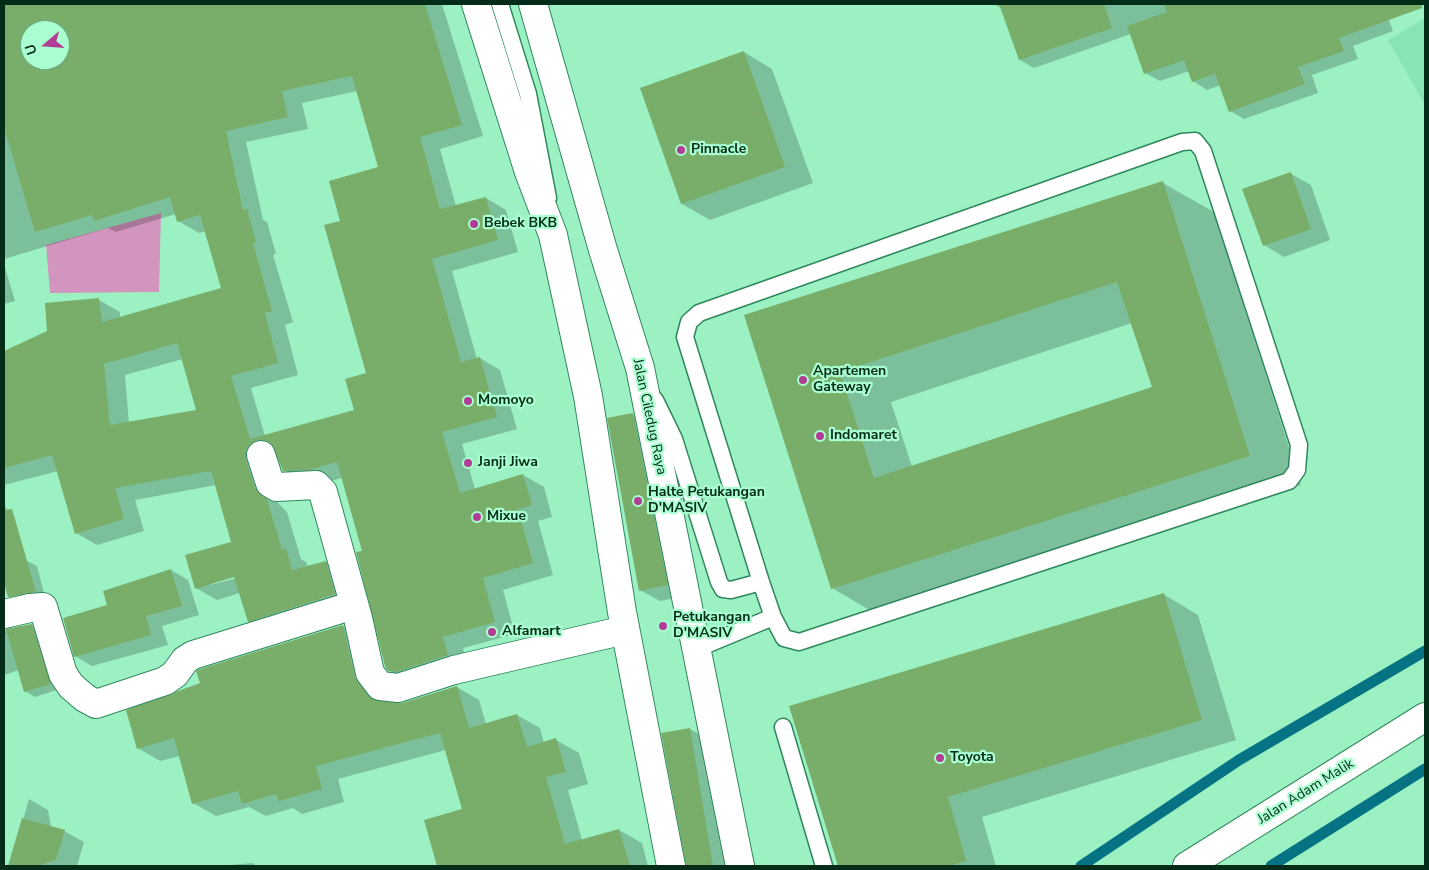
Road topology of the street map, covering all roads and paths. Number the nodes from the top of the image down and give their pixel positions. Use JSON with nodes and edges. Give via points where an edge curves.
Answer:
{"nodes":[{"id":1,"x":476,"y":4,"type":"edge"},
{"id":2,"x":500,"y":4,"type":"edge"},
{"id":3,"x":533,"y":4,"type":"edge"},
{"id":4,"x":553,"y":235,"type":"junction"},
{"id":5,"x":640,"y":368,"type":"junction"},
{"id":6,"x":261,"y":455,"type":"dead end"},
{"id":7,"x":761,"y":582,"type":"junction"},
{"id":8,"x":354,"y":606,"type":"junction"},
{"id":9,"x":4,"y":614,"type":"edge"},
{"id":10,"x":773,"y":618,"type":"junction"},
{"id":11,"x":625,"y":630,"type":"junction"},
{"id":12,"x":696,"y":649,"type":"junction"},
{"id":13,"x":1425,"y":717,"type":"edge"},
{"id":14,"x":783,"y":727,"type":"dead end"},
{"id":15,"x":671,"y":866,"type":"edge"},
{"id":16,"x":740,"y":866,"type":"edge"},
{"id":17,"x":824,"y":866,"type":"edge"},
{"id":18,"x":1187,"y":866,"type":"edge"}],
"edges":[{"from":1,"to":4,"type":"main road","via":[[529,172]]},
{"from":2,"to":4,"type":"lane","via":[[528,94],[545,174]]},
{"from":3,"to":5,"type":"main road","name":"Jalan Ciledug Raya"},
{"from":4,"to":11,"type":"main road","via":[[588,396]]},
{"from":5,"to":7,"type":"lane","via":[[674,439],[719,582],[724,589],[731,590]]},
{"from":5,"to":12,"type":"main road","name":"Jalan Ciledug Raya"},
{"from":6,"to":8,"type":"main road","via":[[270,483],[277,487],[316,485],[323,492]]},
{"from":7,"to":10,"type":"lane"},
{"from":7,"to":10,"type":"lane","via":[[685,337],[689,322],[699,313],[1182,142],[1195,141],[1203,151],[1299,445],[1297,470],[1289,481],[799,642],[784,638]]},
{"from":8,"to":9,"type":"main road","via":[[194,655],[165,681],[96,704],[71,686],[63,674],[43,607]]},
{"from":8,"to":11,"type":"main road","via":[[370,673],[380,686],[390,688]]},
{"from":10,"to":12,"type":"lane"},
{"from":11,"to":15,"type":"main road"},
{"from":12,"to":16,"type":"main road","name":"Jalan Ciledug Raya"},
{"from":13,"to":18,"type":"main road","name":"Jalan Adam Malik"},
{"from":14,"to":17,"type":"lane"}]}
